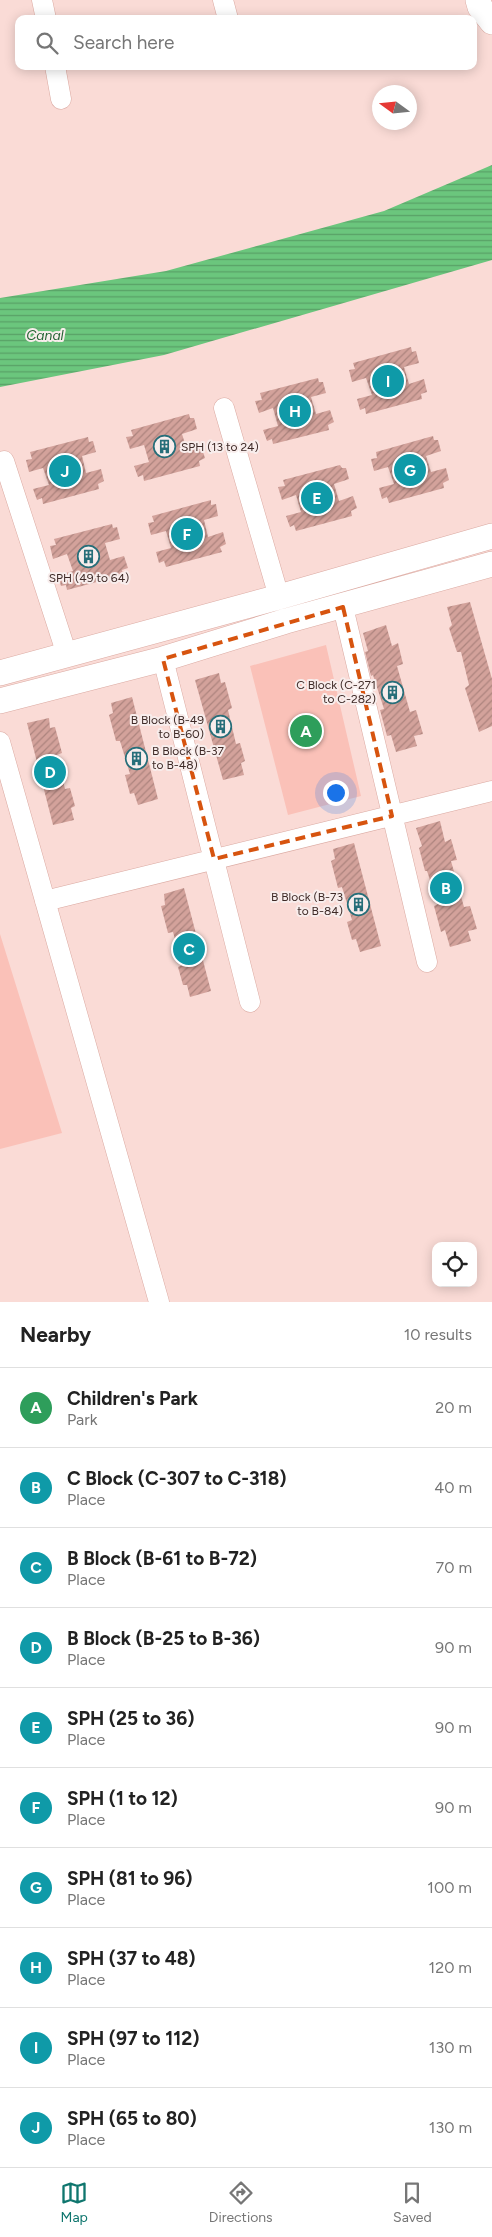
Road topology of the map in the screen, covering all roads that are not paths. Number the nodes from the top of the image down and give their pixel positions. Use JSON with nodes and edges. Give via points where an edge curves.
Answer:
{"nodes":[{"id":1,"x":42,"y":0,"type":"edge"},
{"id":2,"x":224,"y":0,"type":"edge"},
{"id":3,"x":478,"y":0,"type":"edge"},
{"id":4,"x":45,"y":15,"type":"edge"},
{"id":5,"x":227,"y":15,"type":"edge"},
{"id":6,"x":492,"y":22,"type":"edge"},
{"id":7,"x":56,"y":70,"type":"edge"},
{"id":8,"x":61,"y":99,"type":"dead end"},
{"id":9,"x":224,"y":408,"type":"dead end"},
{"id":10,"x":4,"y":462,"type":"dead end"},
{"id":11,"x":492,"y":536,"type":"edge"},
{"id":12,"x":492,"y":564,"type":"edge"},
{"id":13,"x":279,"y":598,"type":"junction"},
{"id":14,"x":343,"y":607,"type":"junction"},
{"id":15,"x":286,"y":621,"type":"junction"},
{"id":16,"x":67,"y":655,"type":"junction"},
{"id":17,"x":163,"y":659,"type":"junction"},
{"id":18,"x":0,"y":673,"type":"edge"},
{"id":19,"x":0,"y":701,"type":"edge"},
{"id":20,"x":0,"y":742,"type":"edge"},
{"id":21,"x":492,"y":791,"type":"edge"},
{"id":22,"x":392,"y":816,"type":"junction"},
{"id":23,"x":214,"y":859,"type":"junction"},
{"id":24,"x":45,"y":901,"type":"junction"},
{"id":25,"x":427,"y":962,"type":"dead end"},
{"id":26,"x":250,"y":1002,"type":"dead end"},
{"id":27,"x":159,"y":1302,"type":"edge"}],
"edges":[{"from":1,"to":4,"type":"street"},
{"from":2,"to":5,"type":"street"},
{"from":3,"to":6,"type":"street","via":[[480,8]]},
{"from":7,"to":8,"type":"street"},
{"from":9,"to":13,"type":"street"},
{"from":10,"to":16,"type":"street"},
{"from":11,"to":13,"type":"street"},
{"from":12,"to":14,"type":"street"},
{"from":13,"to":15,"type":"street"},
{"from":13,"to":16,"type":"street"},
{"from":14,"to":15,"type":"street"},
{"from":14,"to":22,"type":"street"},
{"from":15,"to":17,"type":"street"},
{"from":16,"to":18,"type":"street"},
{"from":17,"to":19,"type":"street"},
{"from":17,"to":23,"type":"street"},
{"from":20,"to":24,"type":"street"},
{"from":21,"to":22,"type":"street"},
{"from":22,"to":23,"type":"street"},
{"from":22,"to":25,"type":"street"},
{"from":23,"to":24,"type":"street"},
{"from":23,"to":26,"type":"street"},
{"from":24,"to":27,"type":"street"}]}
